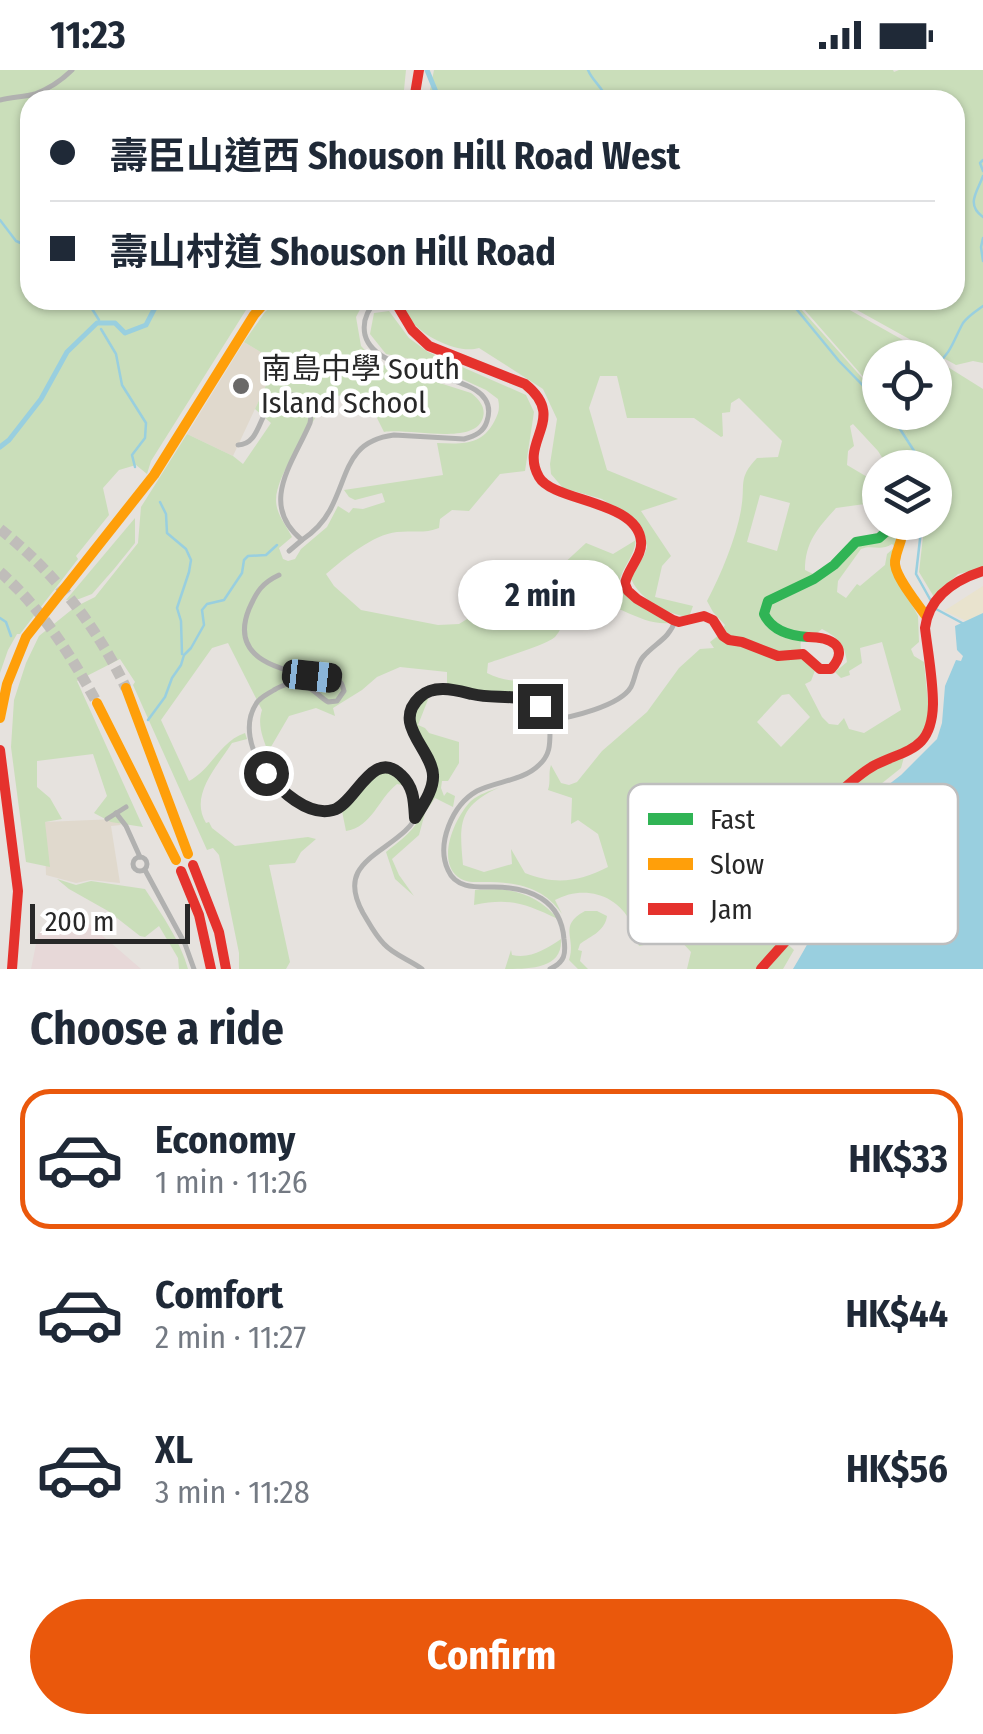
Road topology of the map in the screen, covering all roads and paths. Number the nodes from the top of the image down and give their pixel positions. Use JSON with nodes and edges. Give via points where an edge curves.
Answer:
{"nodes":[{"id":1,"x":72,"y":70,"type":"edge"},
{"id":2,"x":41,"y":90,"type":"edge"},
{"id":3,"x":258,"y":310,"type":"edge"},
{"id":4,"x":369,"y":310,"type":"edge"},
{"id":5,"x":400,"y":310,"type":"edge"},
{"id":6,"x":238,"y":445,"type":"dead end"},
{"id":7,"x":302,"y":540,"type":"junction"},
{"id":8,"x":865,"y":540,"type":"edge"},
{"id":9,"x":903,"y":540,"type":"edge"},
{"id":10,"x":290,"y":551,"type":"dead end"},
{"id":11,"x":983,"y":571,"type":"edge"},
{"id":12,"x":279,"y":574,"type":"dead end"},
{"id":13,"x":926,"y":616,"type":"junction"},
{"id":14,"x":675,"y":621,"type":"junction"},
{"id":15,"x":126,"y":688,"type":"tunnel mouth"},
{"id":16,"x":97,"y":702,"type":"tunnel mouth"},
{"id":17,"x":0,"y":718,"type":"edge"},
{"id":18,"x":548,"y":720,"type":"junction"},
{"id":19,"x":0,"y":750,"type":"edge"},
{"id":20,"x":850,"y":784,"type":"edge"},
{"id":21,"x":126,"y":807,"type":"dead end"},
{"id":22,"x":116,"y":812,"type":"junction"},
{"id":23,"x":415,"y":818,"type":"junction"},
{"id":24,"x":107,"y":819,"type":"dead end"},
{"id":25,"x":140,"y":857,"type":"junction"},
{"id":26,"x":144,"y":870,"type":"junction"},
{"id":27,"x":784,"y":944,"type":"edge"},
{"id":28,"x":12,"y":969,"type":"edge"},
{"id":29,"x":194,"y":969,"type":"edge"},
{"id":30,"x":211,"y":969,"type":"edge"},
{"id":31,"x":226,"y":969,"type":"edge"},
{"id":32,"x":422,"y":969,"type":"edge"},
{"id":33,"x":550,"y":969,"type":"edge"},
{"id":34,"x":761,"y":969,"type":"edge"}],
"edges":[{"from":1,"to":2,"type":"street"},
{"from":3,"to":17,"type":"main road","via":[[154,475],[31,630],[12,668]]},
{"from":4,"to":7,"type":"street","via":[[364,324],[374,352],[477,391],[488,420],[468,438],[394,435],[367,444],[350,462],[327,514]]},
{"from":5,"to":14,"type":"main road","via":[[429,346],[537,394],[544,412],[534,456],[539,478],[636,528],[642,546],[626,587]]},
{"from":6,"to":7,"type":"street","via":[[251,441],[278,397],[294,395],[307,404],[310,423],[280,499],[285,521]]},
{"from":7,"to":10,"type":"street"},
{"from":8,"to":14,"type":"main road","via":[[804,586],[762,607],[766,621],[791,634],[833,642],[839,654],[830,669],[803,654],[778,656],[728,640],[707,617]]},
{"from":9,"to":13,"type":"main road","via":[[895,570]]},
{"from":11,"to":13,"type":"main road","via":[[959,579]]},
{"from":12,"to":23,"type":"street","via":[[256,593],[243,627],[248,644],[270,665],[335,678],[344,691],[328,702],[307,686],[284,684],[260,698],[248,727],[258,760],[284,792],[326,812],[344,804],[371,774],[394,768],[412,788]]},
{"from":13,"to":20,"type":"main road","via":[[929,729],[909,752]]},
{"from":14,"to":18,"type":"street","via":[[643,657],[625,694],[581,715]]},
{"from":15,"to":31,"type":"main road","via":[[219,932]]},
{"from":16,"to":30,"type":"main road","via":[[199,914]]},
{"from":18,"to":23,"type":"street","via":[[540,706],[521,697],[443,689],[422,695],[410,722],[433,778]]},
{"from":18,"to":33,"type":"street","via":[[546,758],[526,774],[470,796],[450,824],[444,850],[449,874],[461,884],[524,890],[559,915],[566,954]]},
{"from":19,"to":28,"type":"main road","via":[[18,891]]},
{"from":21,"to":22,"type":"street"},
{"from":22,"to":24,"type":"street"},
{"from":22,"to":25,"type":"street"},
{"from":23,"to":32,"type":"street","via":[[361,866],[354,888],[381,941]]},
{"from":25,"to":26,"type":"street"},
{"from":25,"to":26,"type":"street","via":[[132,867]]},
{"from":26,"to":29,"type":"street"},
{"from":27,"to":34,"type":"main road"}]}
